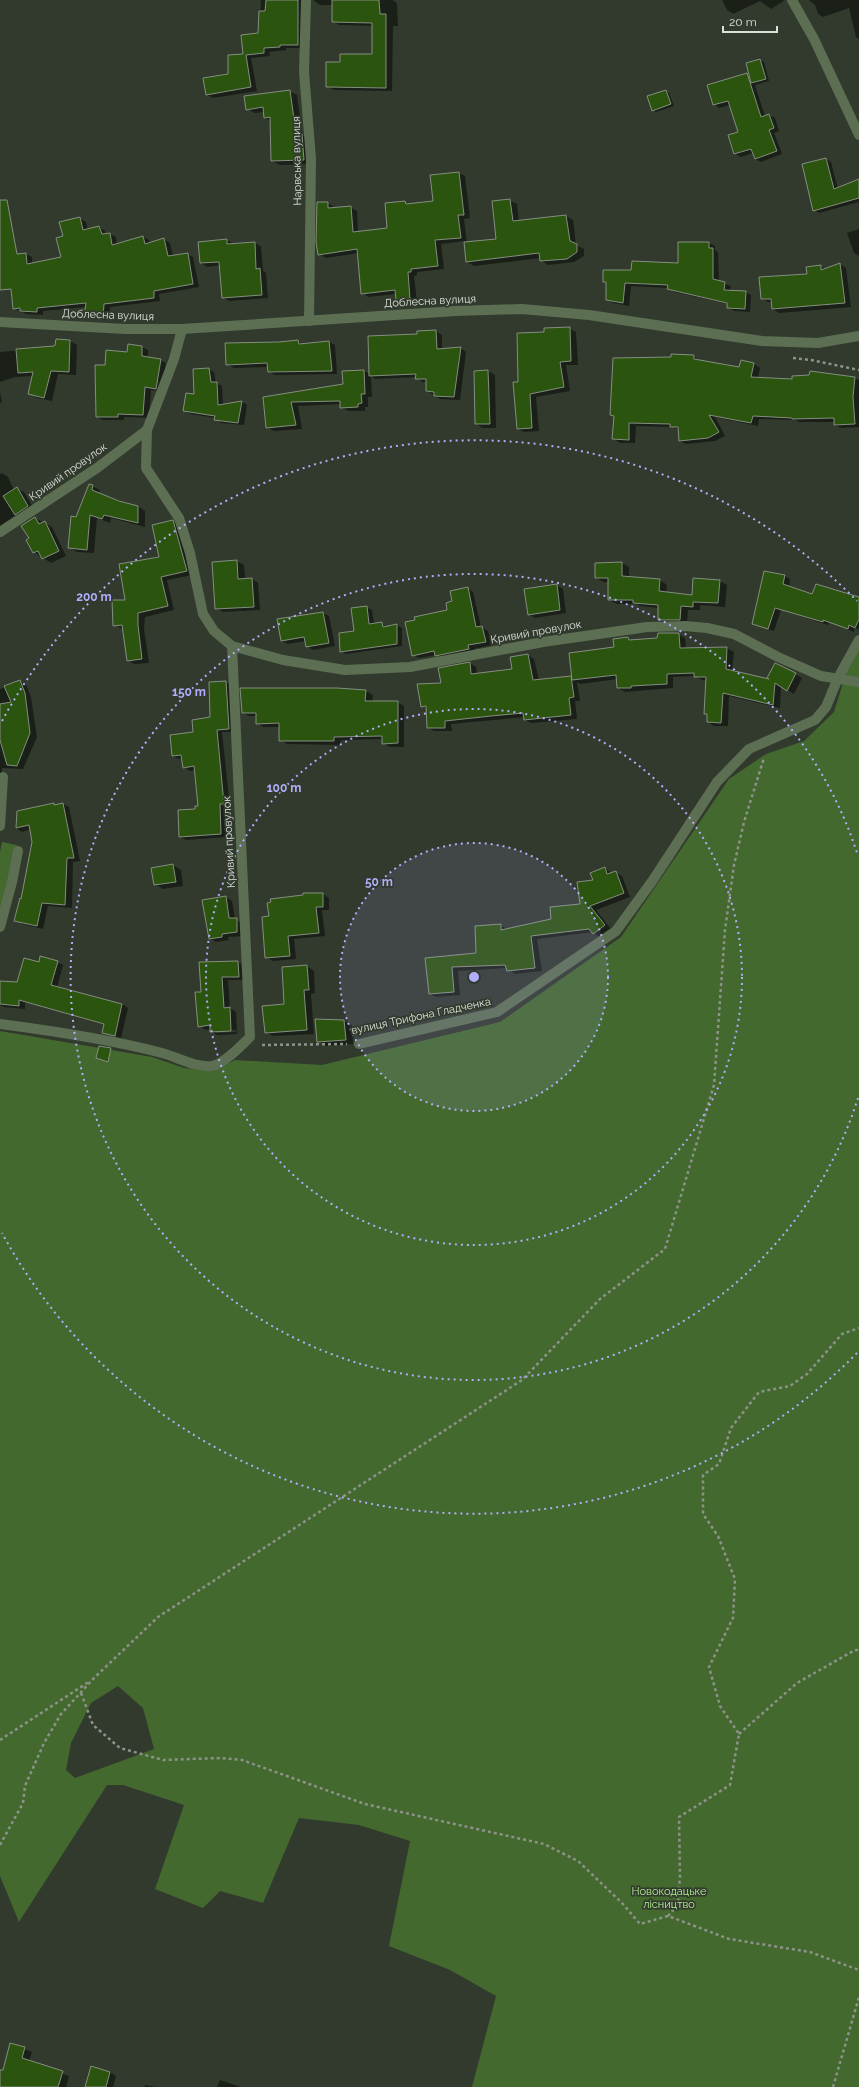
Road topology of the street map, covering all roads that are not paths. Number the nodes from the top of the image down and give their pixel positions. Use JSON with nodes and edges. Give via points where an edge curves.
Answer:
{"nodes":[{"id":1,"x":306,"y":0,"type":"edge"},
{"id":2,"x":792,"y":0,"type":"edge"},
{"id":3,"x":859,"y":134,"type":"edge"},
{"id":4,"x":309,"y":321,"type":"junction"},
{"id":5,"x":0,"y":322,"type":"edge"},
{"id":6,"x":182,"y":329,"type":"junction"},
{"id":7,"x":859,"y":336,"type":"edge"},
{"id":8,"x":147,"y":430,"type":"junction"},
{"id":9,"x":0,"y":532,"type":"edge"},
{"id":10,"x":859,"y":640,"type":"edge"},
{"id":11,"x":232,"y":646,"type":"junction"},
{"id":12,"x":838,"y":678,"type":"junction"},
{"id":13,"x":859,"y":682,"type":"edge"},
{"id":14,"x":3,"y":777,"type":"dead end"},
{"id":15,"x":0,"y":826,"type":"edge"},
{"id":16,"x":18,"y":851,"type":"dead end"},
{"id":17,"x":0,"y":927,"type":"edge"},
{"id":18,"x":0,"y":1024,"type":"edge"},
{"id":19,"x":359,"y":1044,"type":"road end"}],
"edges":[{"from":1,"to":4,"type":"street","name":"Нарвська вулиця","via":[[304,72],[311,159]]},
{"from":2,"to":3,"type":"street","via":[[814,39]]},
{"from":4,"to":6,"type":"street","name":"Доблесна вулиця"},
{"from":4,"to":7,"type":"street","name":"Доблесна вулиця","via":[[522,309],[589,315],[762,342],[818,343]]},
{"from":5,"to":6,"type":"street","name":"Доблесна вулиця","via":[[126,329]]},
{"from":6,"to":8,"type":"street","name":"Кривий провулок","via":[[174,359]]},
{"from":8,"to":9,"type":"street","name":"Кривий провулок","via":[[97,468]]},
{"from":8,"to":11,"type":"street","name":"Кривий провулок","via":[[146,468],[179,518],[190,553],[203,614],[214,631]]},
{"from":10,"to":12,"type":"street","name":"вулиця Трифона Гладченка"},
{"from":11,"to":12,"type":"street","name":"Кривий провулок","via":[[283,660],[345,670],[410,667],[543,642],[647,627],[685,626],[734,634],[821,676]]},
{"from":11,"to":18,"type":"street","name":"Кривий провулок","via":[[250,1037],[233,1053],[213,1066],[64,1033]]},
{"from":12,"to":13,"type":"street","name":"Кривий провулок"},
{"from":12,"to":19,"type":"street","name":"вулиця Трифона Гладченка","via":[[826,707],[815,720],[749,749],[717,782],[653,880],[616,931],[496,1012]]},
{"from":14,"to":15,"type":"street"},
{"from":16,"to":17,"type":"street"}]}
